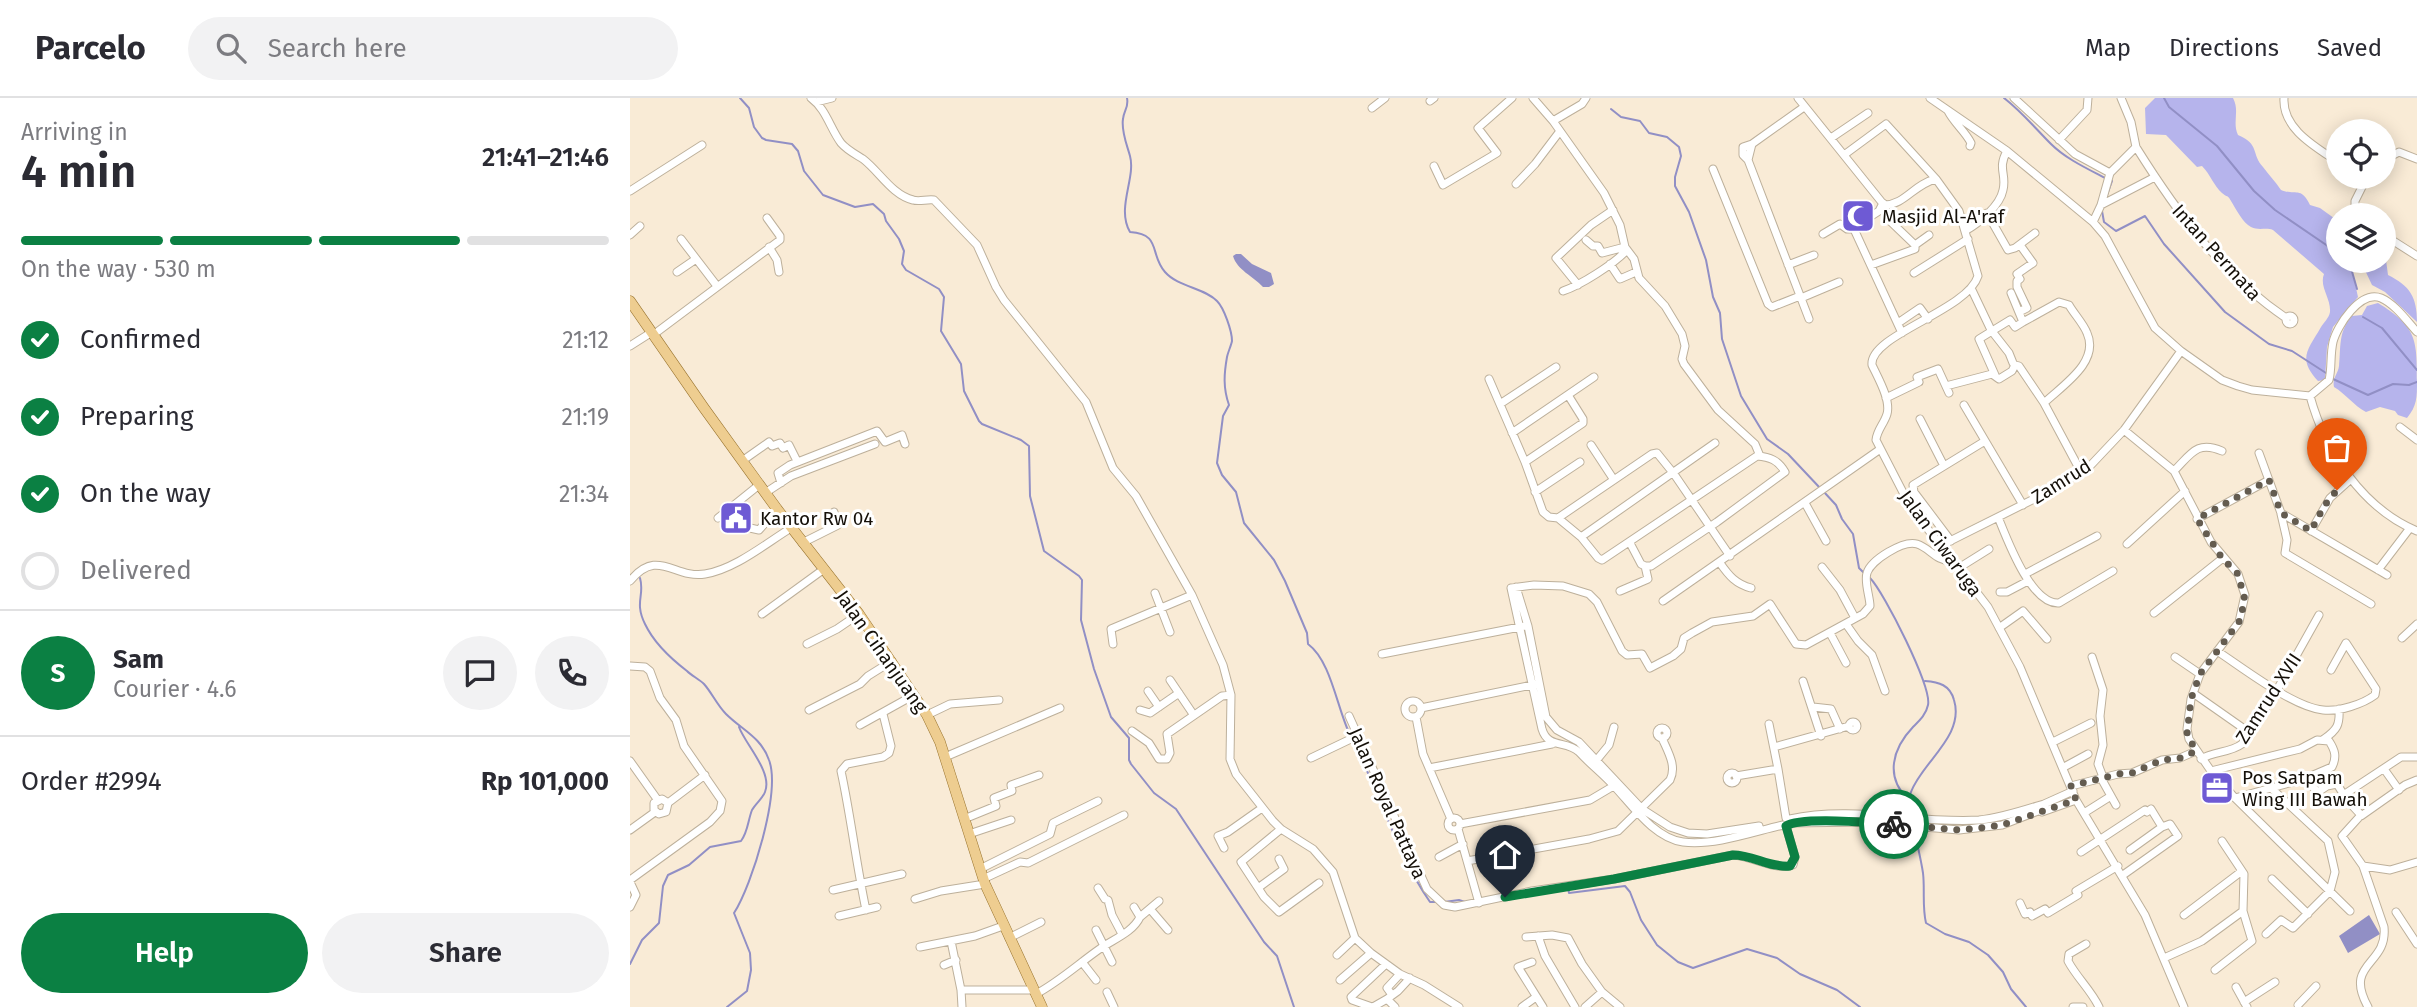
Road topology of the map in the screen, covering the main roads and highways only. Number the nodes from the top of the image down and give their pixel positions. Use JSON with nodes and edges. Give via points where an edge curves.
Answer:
{"nodes":[{"id":1,"x":630,"y":300,"type":"edge"},
{"id":2,"x":1042,"y":1007,"type":"edge"}],
"edges":[{"from":1,"to":2,"type":"main road","name":"Jalan Cihanjuang","via":[[762,489],[859,614],[926,715],[940,742],[982,875]]}]}
